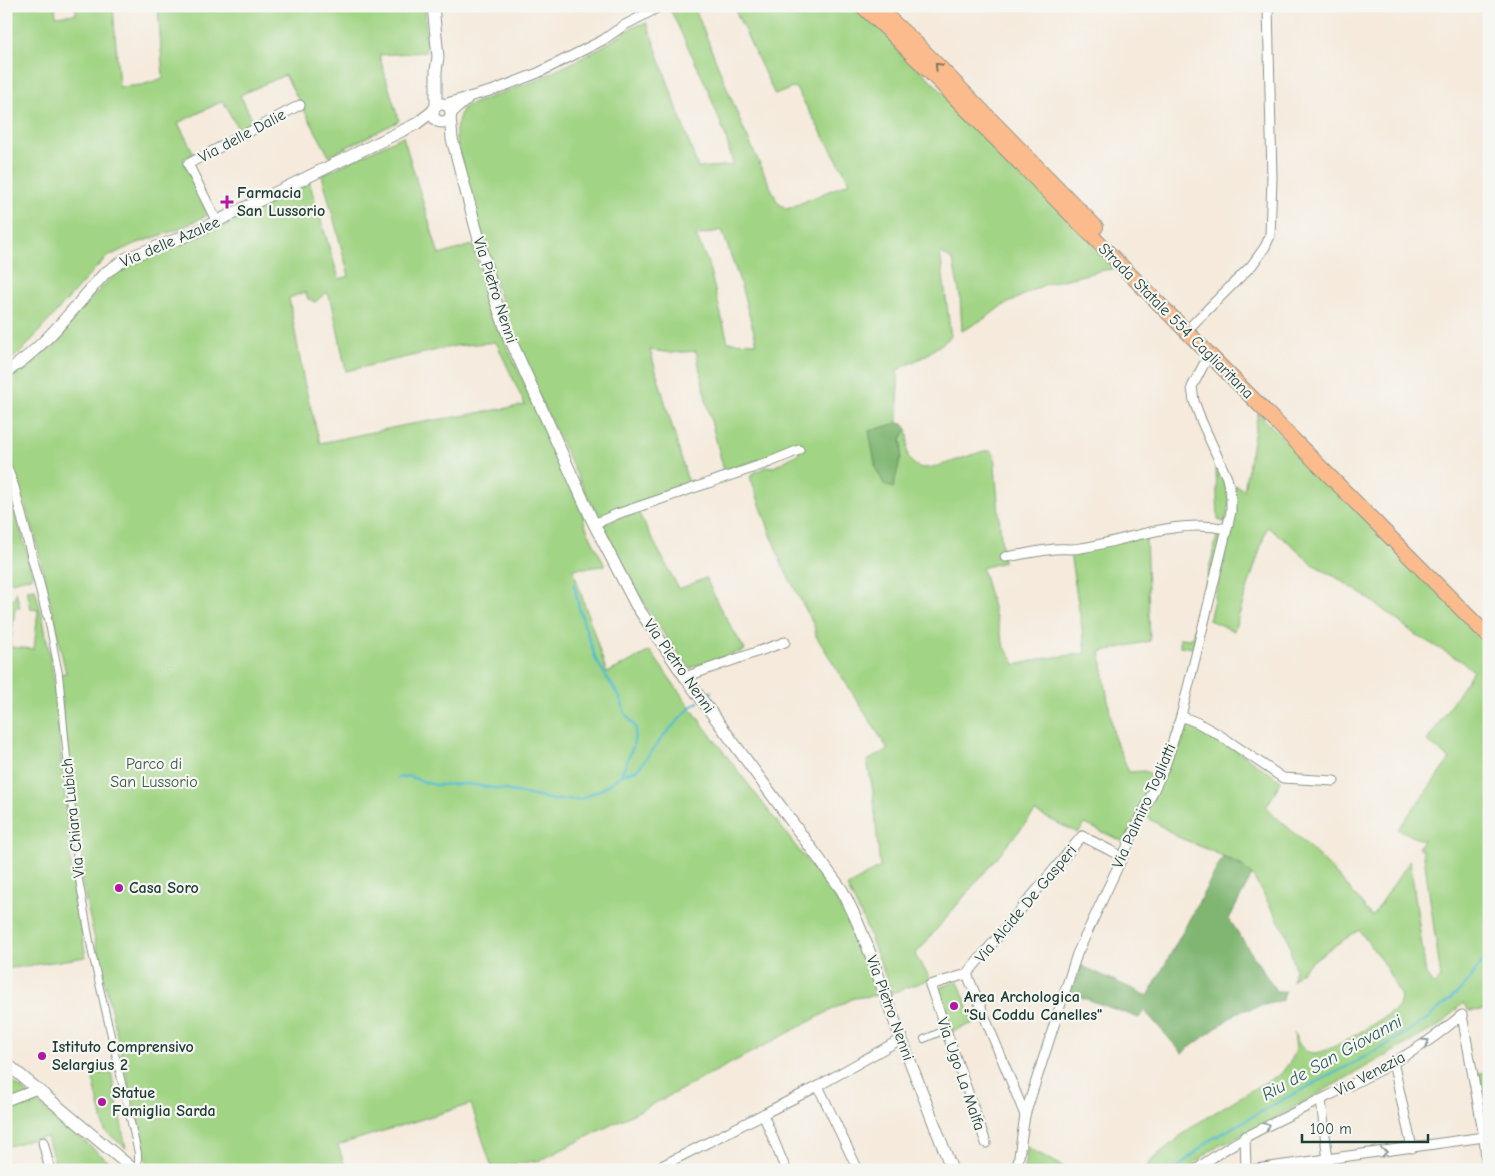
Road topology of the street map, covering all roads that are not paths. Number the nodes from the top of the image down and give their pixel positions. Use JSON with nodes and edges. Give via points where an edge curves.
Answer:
{"nodes":[{"id":1,"x":433,"y":6,"type":"edge"},
{"id":2,"x":662,"y":6,"type":"edge"},
{"id":3,"x":862,"y":6,"type":"edge"},
{"id":4,"x":876,"y":6,"type":"edge"},
{"id":5,"x":1268,"y":6,"type":"edge"},
{"id":6,"x":300,"y":105,"type":"dead end"},
{"id":7,"x":443,"y":112,"type":"junction"},
{"id":8,"x":218,"y":222,"type":"junction"},
{"id":9,"x":1192,"y":324,"type":"junction"},
{"id":10,"x":1211,"y":356,"type":"junction"},
{"id":11,"x":6,"y":372,"type":"edge"},
{"id":12,"x":799,"y":450,"type":"dead end"},
{"id":13,"x":6,"y":466,"type":"edge"},
{"id":14,"x":594,"y":524,"type":"junction"},
{"id":15,"x":1227,"y":529,"type":"junction"},
{"id":16,"x":1005,"y":557,"type":"dead end"},
{"id":17,"x":47,"y":614,"type":"joint"},
{"id":18,"x":1489,"y":624,"type":"edge"},
{"id":19,"x":1489,"y":637,"type":"edge"},
{"id":20,"x":785,"y":642,"type":"dead end"},
{"id":21,"x":685,"y":677,"type":"junction"},
{"id":22,"x":1181,"y":716,"type":"junction"},
{"id":23,"x":1334,"y":781,"type":"dead end"},
{"id":24,"x":1115,"y":852,"type":"dead end"},
{"id":25,"x":967,"y":974,"type":"junction"},
{"id":26,"x":945,"y":1030,"type":"junction"},
{"id":27,"x":901,"y":1039,"type":"junction"},
{"id":28,"x":924,"y":1039,"type":"dead end"},
{"id":29,"x":1394,"y":1062,"type":"junction"},
{"id":30,"x":6,"y":1063,"type":"edge"},
{"id":31,"x":818,"y":1086,"type":"junction"},
{"id":32,"x":37,"y":1089,"type":"junction"},
{"id":33,"x":1321,"y":1100,"type":"junction"},
{"id":34,"x":6,"y":1101,"type":"edge"},
{"id":35,"x":763,"y":1114,"type":"junction"},
{"id":36,"x":1025,"y":1115,"type":"junction"},
{"id":37,"x":1245,"y":1136,"type":"junction"},
{"id":38,"x":1484,"y":1137,"type":"junction"},
{"id":39,"x":42,"y":1142,"type":"dead end"},
{"id":40,"x":986,"y":1143,"type":"dead end"},
{"id":41,"x":1412,"y":1148,"type":"junction"},
{"id":42,"x":1327,"y":1159,"type":"junction"},
{"id":43,"x":133,"y":1169,"type":"edge"},
{"id":44,"x":50,"y":1170,"type":"edge"},
{"id":45,"x":654,"y":1170,"type":"edge"},
{"id":46,"x":786,"y":1170,"type":"edge"},
{"id":47,"x":858,"y":1170,"type":"edge"},
{"id":48,"x":952,"y":1170,"type":"edge"},
{"id":49,"x":1017,"y":1170,"type":"edge"},
{"id":50,"x":1196,"y":1170,"type":"edge"},
{"id":51,"x":1248,"y":1170,"type":"edge"},
{"id":52,"x":1329,"y":1170,"type":"edge"},
{"id":53,"x":1486,"y":1170,"type":"edge"}],
"edges":[{"from":1,"to":7,"type":"street","via":[[438,57],[436,84]]},
{"from":2,"to":7,"type":"street","via":[[538,73],[450,102]]},
{"from":3,"to":10,"type":"main road","name":"Strada Statale 554 Cagliaritana"},
{"from":9,"to":4,"type":"main road","name":"Strada Statale 554 Cagliaritana","one_way":true},
{"from":5,"to":9,"type":"street","via":[[1272,178],[1270,236],[1252,265]]},
{"from":6,"to":8,"type":"street","name":"Via delle Dalie","via":[[188,164]]},
{"from":7,"to":8,"type":"street","name":"Via delle Azalee"},
{"from":7,"to":14,"type":"street","name":"Via Pietro Nenni","via":[[498,307]]},
{"from":8,"to":11,"type":"street","name":"Via delle Azalee","via":[[127,258],[109,269],[40,345]]},
{"from":9,"to":18,"type":"main road","name":"Strada Statale 554 Cagliaritana"},
{"from":10,"to":15,"type":"street","name":"Via Palmiro Togliatti","via":[[1192,387],[1194,401],[1227,478],[1232,512]]},
{"from":10,"to":19,"type":"main road","name":"Strada Statale 554 Cagliaritana"},
{"from":12,"to":14,"type":"street"},
{"from":13,"to":17,"type":"street","name":"Via Chiara Lubich"},
{"from":14,"to":21,"type":"street","name":"Via Pietro Nenni","via":[[636,605]]},
{"from":15,"to":16,"type":"street","via":[[1181,526],[1079,548]]},
{"from":15,"to":22,"type":"street","name":"Via Palmiro Togliatti"},
{"from":17,"to":43,"type":"street","name":"Via Chiara Lubich","via":[[59,674],[78,874],[92,953],[138,1153],[138,1166]]},
{"from":20,"to":21,"type":"street"},
{"from":21,"to":27,"type":"street","name":"Via Pietro Nenni","via":[[842,890],[874,962]]},
{"from":22,"to":23,"type":"street","via":[[1221,736],[1282,778]]},
{"from":22,"to":36,"type":"street","name":"Via Palmiro Togliatti","via":[[1165,766],[1077,954]]},
{"from":24,"to":25,"type":"street","name":"Via Alcide De Gasperi","via":[[1082,836]]},
{"from":25,"to":26,"type":"street","name":"Via Ugo La Malfa","via":[[930,985]]},
{"from":25,"to":36,"type":"street","name":"Via Alcide De Gasperi"},
{"from":26,"to":28,"type":"street"},
{"from":26,"to":40,"type":"street","name":"Via Ugo La Malfa"},
{"from":27,"to":31,"type":"street"},
{"from":27,"to":48,"type":"street","name":"Via Pietro Nenni"},
{"from":29,"to":33,"type":"street","name":"Via Venezia"},
{"from":29,"to":38,"type":"street","name":"Via Venezia","one_way":true,"via":[[1439,1034],[1462,1015]]},
{"from":29,"to":41,"type":"street"},
{"from":30,"to":32,"type":"street"},
{"from":31,"to":35,"type":"street"},
{"from":31,"to":47,"type":"street"},
{"from":32,"to":34,"type":"street"},
{"from":32,"to":43,"type":"street"},
{"from":37,"to":33,"type":"street","name":"Via Venezia","one_way":true},
{"from":33,"to":42,"type":"street"},
{"from":35,"to":45,"type":"street"},
{"from":35,"to":46,"type":"street"},
{"from":36,"to":49,"type":"street","name":"Via Palmiro Togliatti"},
{"from":37,"to":50,"type":"street","name":"Via Venezia"},
{"from":37,"to":51,"type":"street"},
{"from":38,"to":41,"type":"street"},
{"from":38,"to":53,"type":"street"},
{"from":39,"to":44,"type":"street"},
{"from":42,"to":41,"type":"street","one_way":true},
{"from":42,"to":51,"type":"street"},
{"from":42,"to":52,"type":"street"}]}
